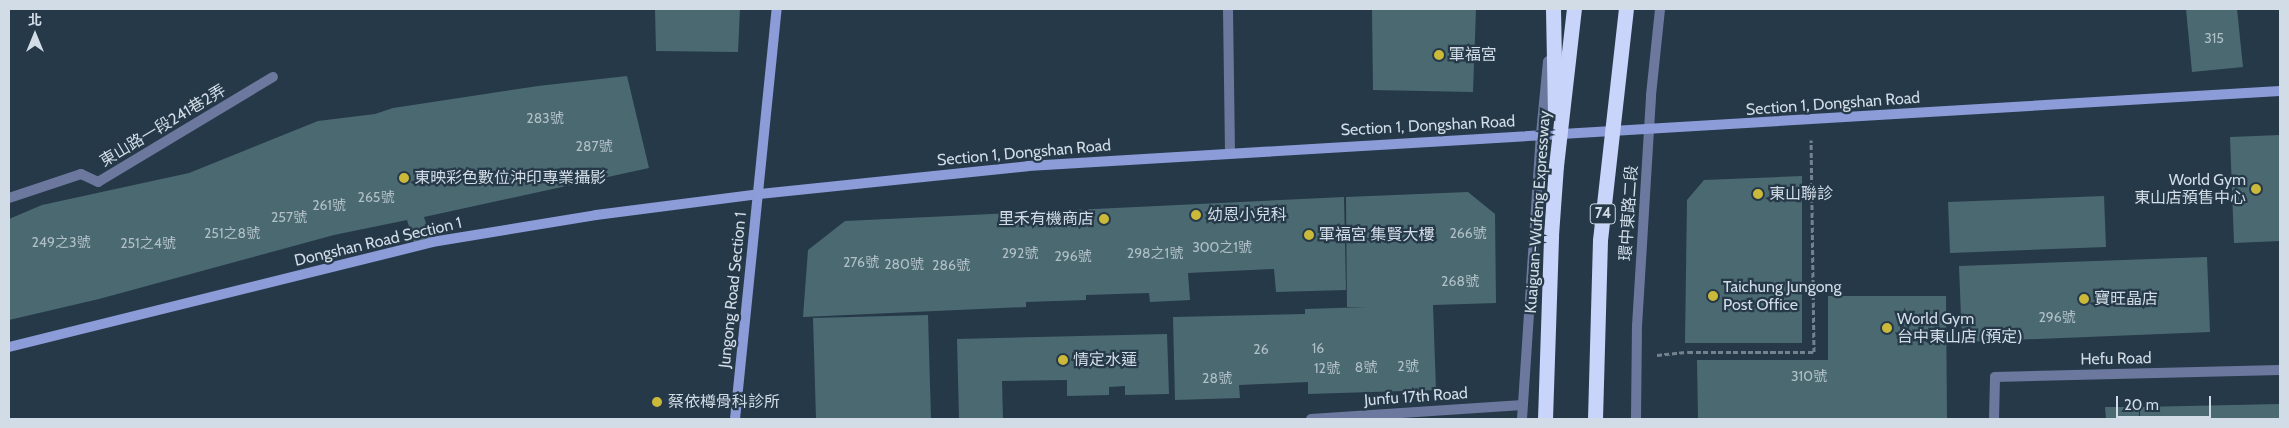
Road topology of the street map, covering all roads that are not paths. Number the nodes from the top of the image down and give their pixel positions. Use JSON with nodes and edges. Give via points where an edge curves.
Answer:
{"nodes":[{"id":1,"x":777,"y":9,"type":"edge"},
{"id":2,"x":1228,"y":9,"type":"edge"},
{"id":3,"x":1553,"y":9,"type":"edge"},
{"id":4,"x":1574,"y":9,"type":"edge"},
{"id":5,"x":1626,"y":9,"type":"edge"},
{"id":6,"x":1660,"y":9,"type":"edge"},
{"id":7,"x":273,"y":77,"type":"dead end"},
{"id":8,"x":2280,"y":92,"type":"edge"},
{"id":9,"x":1649,"y":131,"type":"junction"},
{"id":10,"x":1541,"y":134,"type":"junction"},
{"id":11,"x":1230,"y":153,"type":"junction"},
{"id":12,"x":1556,"y":166,"type":"junction"},
{"id":13,"x":759,"y":194,"type":"junction"},
{"id":14,"x":9,"y":198,"type":"edge"},
{"id":15,"x":9,"y":347,"type":"edge"},
{"id":16,"x":2280,"y":370,"type":"edge"},
{"id":17,"x":1523,"y":405,"type":"junction"},
{"id":18,"x":735,"y":419,"type":"edge"},
{"id":19,"x":1311,"y":419,"type":"edge"},
{"id":20,"x":1522,"y":419,"type":"edge"},
{"id":21,"x":1545,"y":419,"type":"edge"},
{"id":22,"x":1595,"y":419,"type":"edge"},
{"id":23,"x":1636,"y":419,"type":"edge"},
{"id":24,"x":1994,"y":419,"type":"edge"}],
"edges":[{"from":1,"to":13,"type":"main road","name":"Jungong Road Section 1"},
{"from":2,"to":11,"type":"street"},
{"from":3,"to":10,"type":"street"},
{"from":3,"to":12,"type":"highway"},
{"from":4,"to":12,"type":"highway","name":"Kuaiguan-Wufeng Expressway"},
{"from":5,"to":22,"type":"highway","number":"74","via":[[1600,240]]},
{"from":6,"to":9,"type":"street","name":"環中東路二段"},
{"from":7,"to":14,"type":"street","name":"東山路一段241巷2弄","via":[[98,182],[81,174]]},
{"from":8,"to":9,"type":"main road","name":"Section 1, Dongshan Road"},
{"from":9,"to":10,"type":"main road","name":"Section 1, Dongshan Road"},
{"from":9,"to":23,"type":"street","name":"環中東路二段","via":[[1636,356]]},
{"from":10,"to":11,"type":"main road","name":"Section 1, Dongshan Road"},
{"from":10,"to":17,"type":"street"},
{"from":11,"to":13,"type":"main road","name":"Section 1, Dongshan Road","via":[[1028,166]]},
{"from":12,"to":21,"type":"highway","name":"Kuaiguan-Wufeng Expressway"},
{"from":13,"to":15,"type":"main road","name":"Dongshan Road Section 1","via":[[596,215],[432,242]]},
{"from":13,"to":18,"type":"main road","name":"Jungong Road Section 1"},
{"from":16,"to":24,"type":"street","name":"Hefu Road","via":[[1995,377]]},
{"from":17,"to":19,"type":"street","name":"Junfu 17th Road"},
{"from":17,"to":20,"type":"street"}]}
